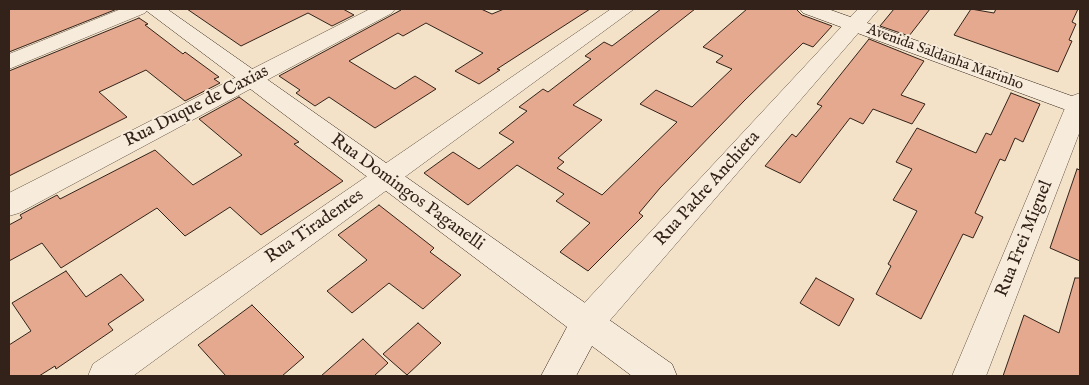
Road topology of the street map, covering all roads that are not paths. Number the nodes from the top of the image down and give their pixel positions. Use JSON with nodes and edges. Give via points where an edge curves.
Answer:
{"nodes":[{"id":1,"x":138,"y":9,"type":"edge"},
{"id":2,"x":154,"y":9,"type":"edge"},
{"id":3,"x":385,"y":9,"type":"edge"},
{"id":4,"x":624,"y":9,"type":"edge"},
{"id":5,"x":810,"y":9,"type":"edge"},
{"id":6,"x":861,"y":14,"type":"edge"},
{"id":7,"x":9,"y":62,"type":"edge"},
{"id":8,"x":251,"y":79,"type":"junction"},
{"id":9,"x":1080,"y":100,"type":"edge"},
{"id":10,"x":386,"y":177,"type":"junction"},
{"id":11,"x":9,"y":205,"type":"edge"},
{"id":12,"x":587,"y":323,"type":"junction"},
{"id":13,"x":105,"y":376,"type":"edge"},
{"id":14,"x":558,"y":376,"type":"edge"},
{"id":15,"x":660,"y":376,"type":"edge"},
{"id":16,"x":969,"y":376,"type":"edge"}],
"edges":[{"from":1,"to":7,"type":"street"},
{"from":2,"to":8,"type":"street","name":"Rua Domingos Paganelli"},
{"from":3,"to":8,"type":"street","name":"Rua Duque de Caxias"},
{"from":4,"to":10,"type":"street","name":"Rua Tiradentes"},
{"from":5,"to":6,"type":"street","name":"Avenida Saldanha Marinho"},
{"from":6,"to":9,"type":"street","name":"Avenida Saldanha Marinho"},
{"from":6,"to":12,"type":"street","name":"Rua Padre Anchieta"},
{"from":8,"to":10,"type":"street","name":"Rua Domingos Paganelli"},
{"from":8,"to":11,"type":"street","name":"Rua Duque de Caxias"},
{"from":9,"to":16,"type":"street","name":"Rua Frei Miguel"},
{"from":10,"to":12,"type":"street","name":"Rua Domingos Paganelli"},
{"from":10,"to":13,"type":"street","name":"Rua Tiradentes"},
{"from":12,"to":14,"type":"street","name":"Rua Padre Anchieta"},
{"from":12,"to":15,"type":"street","name":"Rua Domingos Paganelli"}]}
